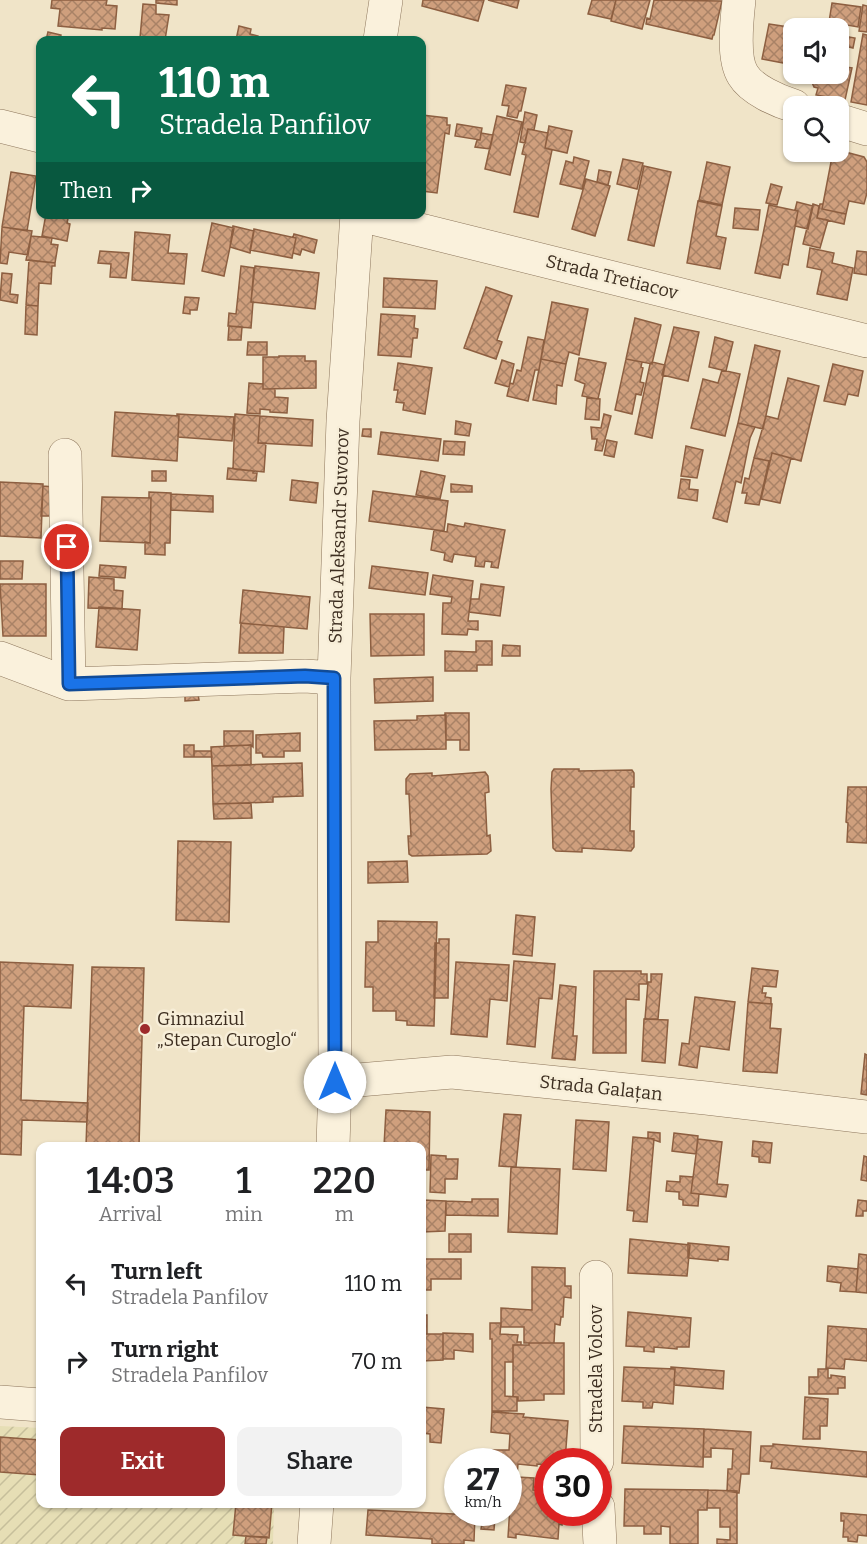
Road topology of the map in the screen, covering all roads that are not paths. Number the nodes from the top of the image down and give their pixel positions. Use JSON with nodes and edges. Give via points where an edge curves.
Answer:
{"nodes":[{"id":1,"x":386,"y":0,"type":"edge"},
{"id":2,"x":739,"y":0,"type":"edge"},
{"id":3,"x":381,"y":36,"type":"edge"},
{"id":4,"x":783,"y":101,"type":"edge"},
{"id":5,"x":849,"y":123,"type":"edge"},
{"id":6,"x":0,"y":126,"type":"edge"},
{"id":7,"x":867,"y":129,"type":"edge"},
{"id":8,"x":36,"y":135,"type":"edge"},
{"id":9,"x":357,"y":219,"type":"edge"},
{"id":10,"x":373,"y":219,"type":"edge"},
{"id":11,"x":867,"y":341,"type":"edge"},
{"id":12,"x":65,"y":455,"type":"dead end"},
{"id":13,"x":0,"y":658,"type":"edge"},
{"id":14,"x":334,"y":678,"type":"junction"},
{"id":15,"x":69,"y":684,"type":"junction"},
{"id":16,"x":335,"y":1082,"type":"junction"},
{"id":17,"x":867,"y":1117,"type":"edge"},
{"id":18,"x":333,"y":1142,"type":"edge"},
{"id":19,"x":596,"y":1277,"type":"dead end"},
{"id":20,"x":0,"y":1402,"type":"edge"},
{"id":21,"x":36,"y":1405,"type":"edge"},
{"id":22,"x":597,"y":1448,"type":"edge"},
{"id":23,"x":317,"y":1508,"type":"edge"},
{"id":24,"x":599,"y":1526,"type":"edge"},
{"id":25,"x":314,"y":1544,"type":"edge"},
{"id":26,"x":600,"y":1544,"type":"edge"}],
"edges":[{"from":1,"to":3,"type":"street"},
{"from":2,"to":4,"type":"street","via":[[737,54],[742,74],[758,90]]},
{"from":5,"to":7,"type":"street"},
{"from":6,"to":8,"type":"street"},
{"from":9,"to":14,"type":"street","name":"Strada Aleksandr Suvorov","via":[[343,421]]},
{"from":10,"to":11,"type":"street","name":"Strada Tretiacov"},
{"from":12,"to":15,"type":"street"},
{"from":13,"to":15,"type":"street"},
{"from":14,"to":15,"type":"street"},
{"from":14,"to":16,"type":"street","name":"Strada Aleksandr Suvorov"},
{"from":16,"to":17,"type":"street","name":"Strada Galațan","via":[[452,1072]]},
{"from":16,"to":18,"type":"street","name":"Strada Aleksandr Suvorov"},
{"from":19,"to":22,"type":"street","name":"Stradela Volcov"},
{"from":20,"to":21,"type":"street"},
{"from":23,"to":25,"type":"street"},
{"from":24,"to":26,"type":"street"}]}
